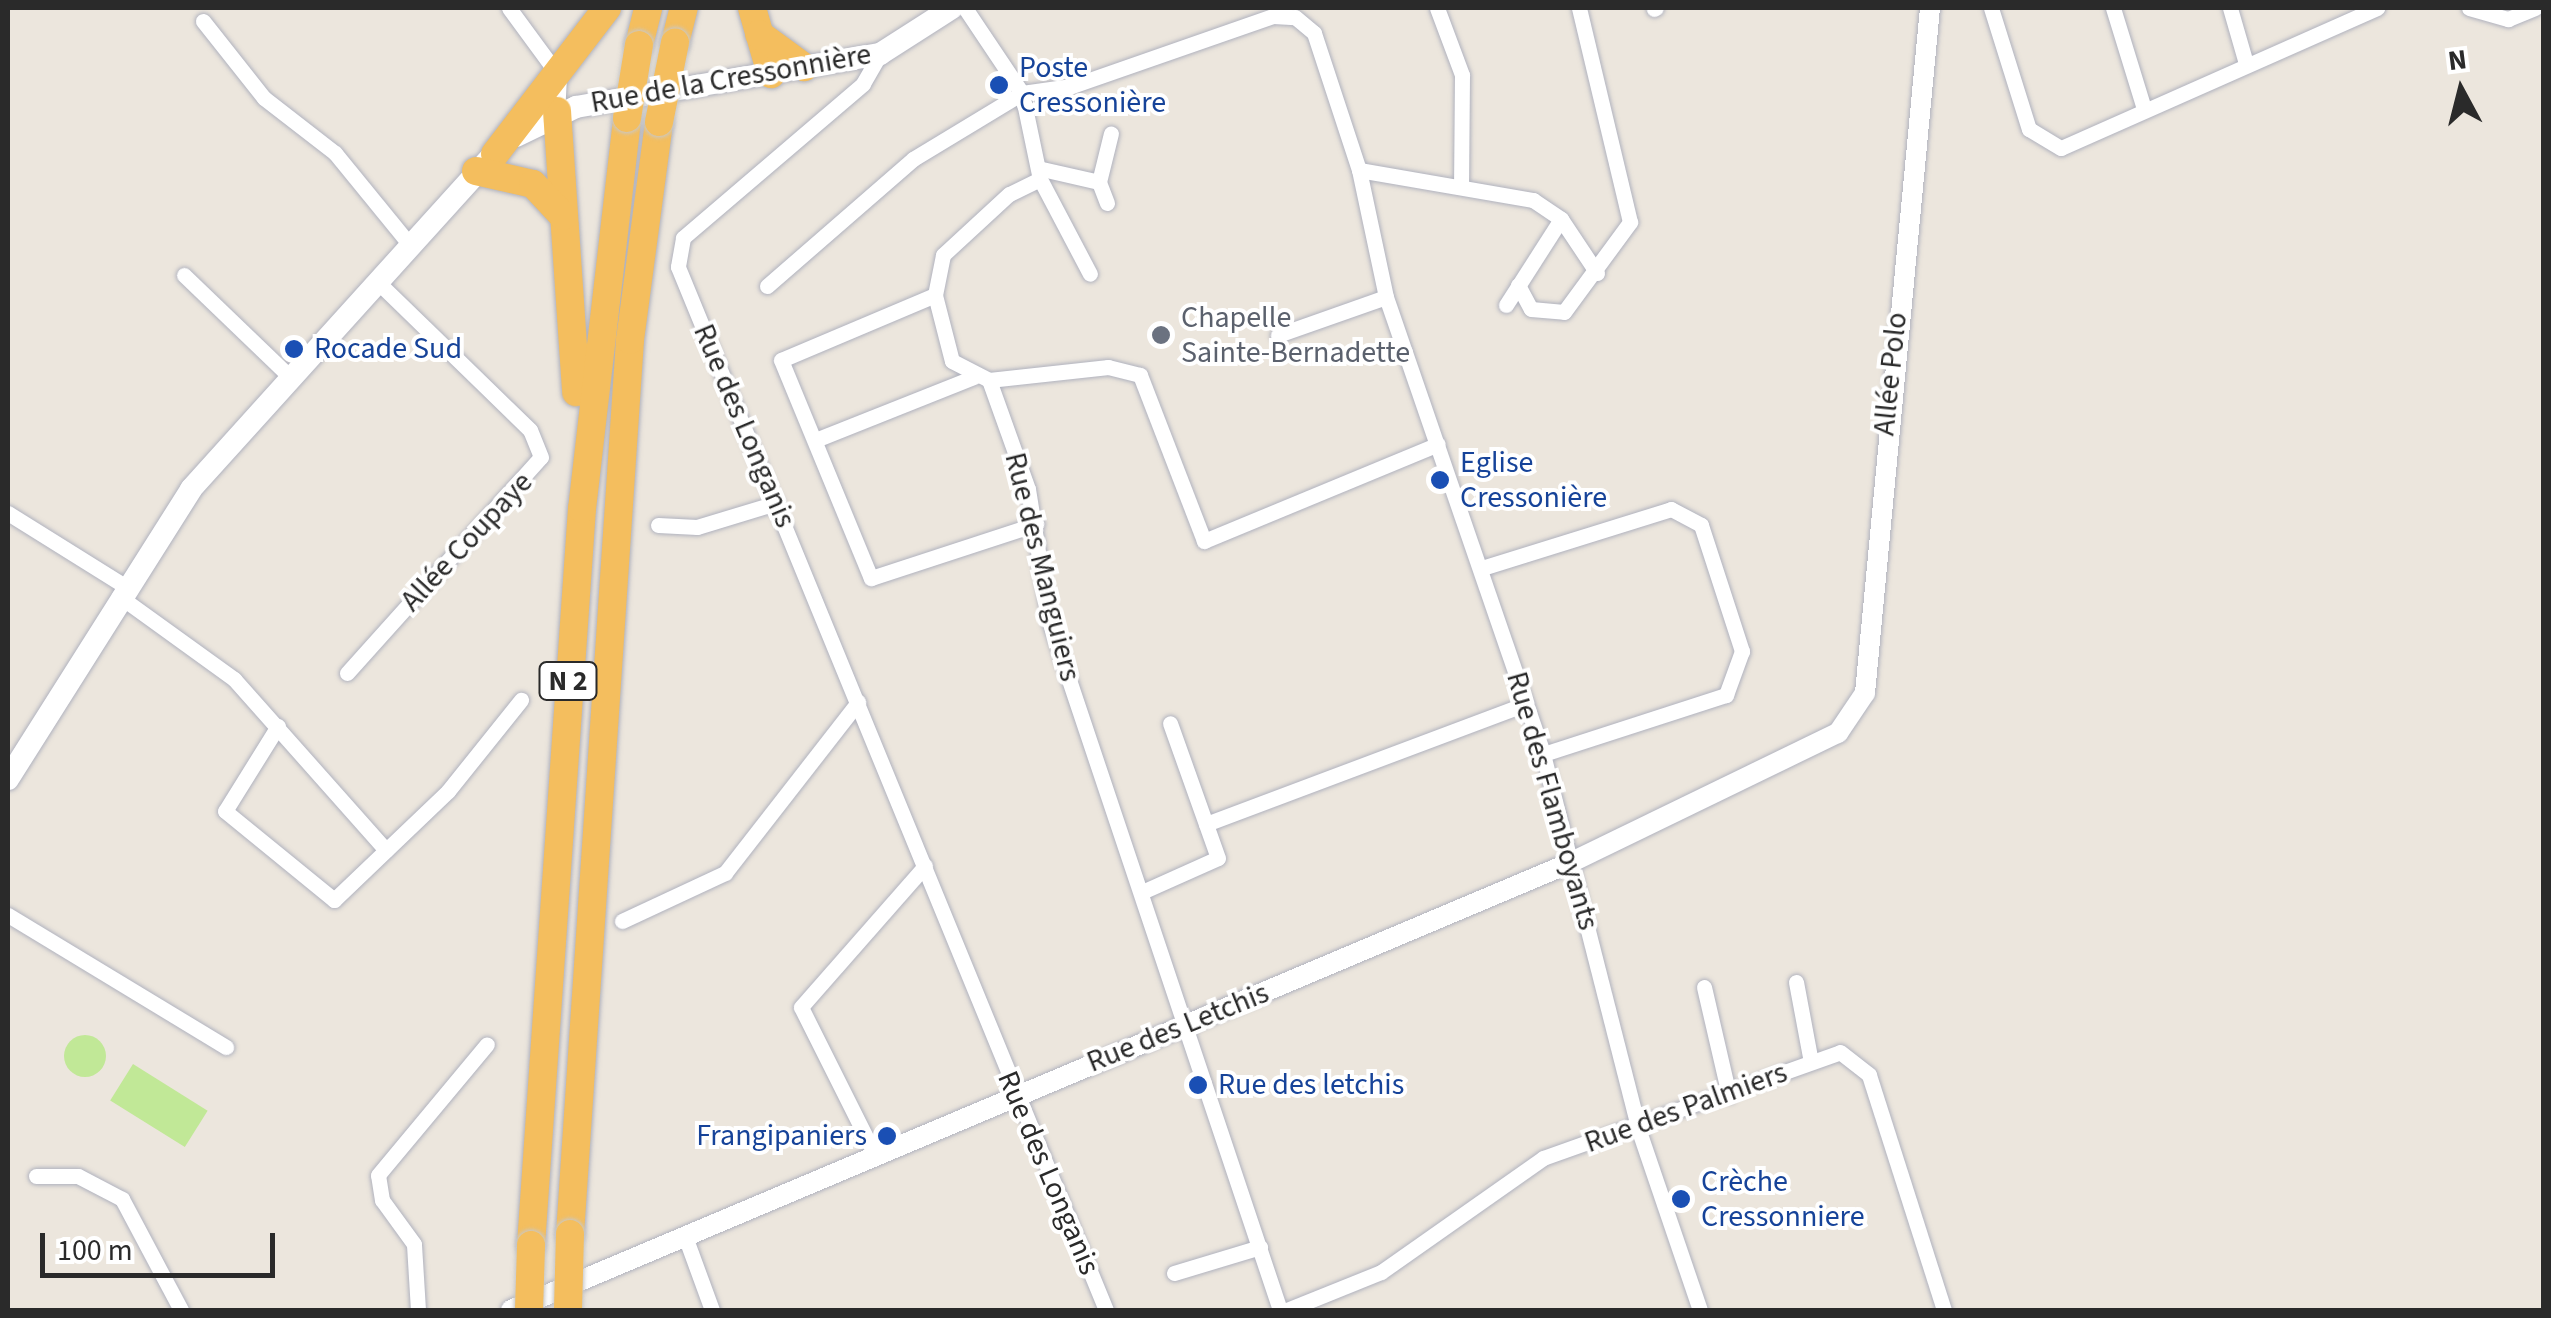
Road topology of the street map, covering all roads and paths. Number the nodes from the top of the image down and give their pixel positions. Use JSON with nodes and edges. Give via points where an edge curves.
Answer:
{"nodes":[{"id":1,"x":510,"y":8,"type":"edge"},
{"id":2,"x":607,"y":8,"type":"edge"},
{"id":3,"x":648,"y":8,"type":"edge"},
{"id":4,"x":684,"y":8,"type":"edge"},
{"id":5,"x":952,"y":8,"type":"edge"},
{"id":6,"x":965,"y":8,"type":"edge"},
{"id":7,"x":1439,"y":8,"type":"edge"},
{"id":8,"x":1580,"y":8,"type":"edge"},
{"id":9,"x":1930,"y":8,"type":"edge"},
{"id":10,"x":1991,"y":8,"type":"edge"},
{"id":11,"x":2113,"y":8,"type":"edge"},
{"id":12,"x":2230,"y":8,"type":"edge"},
{"id":13,"x":2377,"y":8,"type":"edge"},
{"id":14,"x":2469,"y":8,"type":"edge"},
{"id":15,"x":2536,"y":8,"type":"edge"},
{"id":16,"x":1287,"y":11,"type":"edge"},
{"id":17,"x":756,"y":20,"type":"edge"},
{"id":18,"x":203,"y":21,"type":"dead end"},
{"id":19,"x":880,"y":54,"type":"junction"},
{"id":20,"x":2244,"y":60,"type":"junction"},
{"id":21,"x":804,"y":67,"type":"junction"},
{"id":22,"x":771,"y":74,"type":"junction"},
{"id":23,"x":558,"y":76,"type":"junction"},
{"id":24,"x":1022,"y":93,"type":"junction"},
{"id":25,"x":2144,"y":109,"type":"junction"},
{"id":26,"x":557,"y":111,"type":"junction"},
{"id":27,"x":1112,"y":133,"type":"dead end"},
{"id":28,"x":486,"y":163,"type":"junction"},
{"id":29,"x":1359,"y":170,"type":"junction"},
{"id":30,"x":1041,"y":174,"type":"junction"},
{"id":31,"x":1099,"y":182,"type":"junction"},
{"id":32,"x":1461,"y":182,"type":"junction"},
{"id":33,"x":1107,"y":203,"type":"dead end"},
{"id":34,"x":563,"y":216,"type":"junction"},
{"id":35,"x":1562,"y":219,"type":"junction"},
{"id":36,"x":410,"y":245,"type":"junction"},
{"id":37,"x":1598,"y":273,"type":"junction"},
{"id":38,"x":1090,"y":274,"type":"dead end"},
{"id":39,"x":184,"y":275,"type":"dead end"},
{"id":40,"x":377,"y":281,"type":"junction"},
{"id":41,"x":1518,"y":285,"type":"junction"},
{"id":42,"x":767,"y":286,"type":"dead end"},
{"id":43,"x":935,"y":295,"type":"junction"},
{"id":44,"x":1386,"y":297,"type":"junction"},
{"id":45,"x":1506,"y":305,"type":"dead end"},
{"id":46,"x":1278,"y":335,"type":"dead end"},
{"id":47,"x":289,"y":376,"type":"junction"},
{"id":48,"x":982,"y":379,"type":"junction"},
{"id":49,"x":818,"y":439,"type":"junction"},
{"id":50,"x":1438,"y":444,"type":"junction"},
{"id":51,"x":776,"y":503,"type":"junction"},
{"id":52,"x":8,"y":512,"type":"edge"},
{"id":53,"x":1036,"y":524,"type":"junction"},
{"id":54,"x":658,"y":525,"type":"dead end"},
{"id":55,"x":1482,"y":568,"type":"junction"},
{"id":56,"x":122,"y":591,"type":"junction"},
{"id":57,"x":348,"y":673,"type":"dead end"},
{"id":58,"x":521,"y":700,"type":"dead end"},
{"id":59,"x":858,"y":702,"type":"junction"},
{"id":60,"x":1526,"y":704,"type":"junction"},
{"id":61,"x":1170,"y":723,"type":"dead end"},
{"id":62,"x":278,"y":726,"type":"junction"},
{"id":63,"x":1838,"y":733,"type":"joint"},
{"id":64,"x":561,"y":754,"type":"junction"},
{"id":65,"x":1542,"y":754,"type":"junction"},
{"id":66,"x":8,"y":779,"type":"edge"},
{"id":67,"x":1206,"y":824,"type":"junction"},
{"id":68,"x":386,"y":850,"type":"junction"},
{"id":69,"x":1572,"y":862,"type":"junction"},
{"id":70,"x":925,"y":866,"type":"junction"},
{"id":71,"x":1142,"y":892,"type":"junction"},
{"id":72,"x":8,"y":914,"type":"edge"},
{"id":73,"x":622,"y":921,"type":"dead end"},
{"id":74,"x":1796,"y":982,"type":"dead end"},
{"id":75,"x":1704,"y":987,"type":"dead end"},
{"id":76,"x":1188,"y":1027,"type":"junction"},
{"id":77,"x":487,"y":1044,"type":"dead end"},
{"id":78,"x":226,"y":1048,"type":"dead end"},
{"id":79,"x":1811,"y":1062,"type":"junction"},
{"id":80,"x":1012,"y":1092,"type":"junction"},
{"id":81,"x":1729,"y":1095,"type":"junction"},
{"id":82,"x":1639,"y":1131,"type":"junction"},
{"id":83,"x":875,"y":1155,"type":"junction"},
{"id":84,"x":36,"y":1176,"type":"dead end"},
{"id":85,"x":686,"y":1238,"type":"junction"},
{"id":86,"x":1260,"y":1247,"type":"junction"},
{"id":87,"x":1174,"y":1273,"type":"dead end"},
{"id":88,"x":181,"y":1310,"type":"edge"},
{"id":89,"x":418,"y":1310,"type":"edge"},
{"id":90,"x":511,"y":1310,"type":"edge"},
{"id":91,"x":529,"y":1310,"type":"edge"},
{"id":92,"x":568,"y":1310,"type":"edge"},
{"id":93,"x":712,"y":1310,"type":"edge"},
{"id":94,"x":1105,"y":1310,"type":"edge"},
{"id":95,"x":1284,"y":1310,"type":"edge"},
{"id":96,"x":1700,"y":1310,"type":"edge"},
{"id":97,"x":1944,"y":1310,"type":"edge"}],
"edges":[{"from":1,"to":23,"type":"street"},
{"from":2,"to":23,"type":"highway"},
{"from":3,"to":64,"type":"highway","number":"N 2","bridge":true,"via":[[604,266]]},
{"from":4,"to":92,"type":"highway","number":"N 2","bridge":true,"via":[[659,122],[630,340]]},
{"from":5,"to":19,"type":"main road","name":"Rue de la Cressonnière"},
{"from":6,"to":24,"type":"street"},
{"from":7,"to":32,"type":"street","via":[[1462,75]]},
{"from":8,"to":37,"type":"street","via":[[1631,199],[1630,222]]},
{"from":9,"to":63,"type":"street","name":"Allée Polo","via":[[1865,693]]},
{"from":10,"to":25,"type":"street","via":[[2020,110],[2042,144],[2084,142]]},
{"from":11,"to":25,"type":"street"},
{"from":12,"to":20,"type":"street"},
{"from":13,"to":20,"type":"street"},
{"from":14,"to":15,"type":"street","via":[[2508,19]]},
{"from":16,"to":24,"type":"street","name":"Rue des Flamboyants"},
{"from":16,"to":29,"type":"street","name":"Rue des Flamboyants","via":[[1314,33]]},
{"from":17,"to":21,"type":"highway"},
{"from":17,"to":22,"type":"highway"},
{"from":18,"to":36,"type":"street","via":[[264,98],[336,153]]},
{"from":19,"to":21,"type":"main road","name":"Rue de la Cressonnière"},
{"from":19,"to":51,"type":"street","name":"Rue des Longanis","via":[[863,84],[677,252]]},
{"from":20,"to":25,"type":"street"},
{"from":21,"to":22,"type":"main road","name":"Rue de la Cressonnière"},
{"from":22,"to":26,"type":"main road","name":"Rue de la Cressonnière"},
{"from":23,"to":26,"type":"street"},
{"from":23,"to":28,"type":"highway"},
{"from":24,"to":30,"type":"street"},
{"from":24,"to":42,"type":"street","name":"Rue des Flamboyants","via":[[912,158]]},
{"from":26,"to":28,"type":"main road"},
{"from":26,"to":34,"type":"highway"},
{"from":27,"to":31,"type":"street"},
{"from":28,"to":34,"type":"highway","via":[[534,184]]},
{"from":28,"to":36,"type":"main road"},
{"from":29,"to":32,"type":"street"},
{"from":29,"to":44,"type":"street","name":"Rue des Flamboyants"},
{"from":30,"to":31,"type":"street"},
{"from":30,"to":38,"type":"street"},
{"from":30,"to":43,"type":"street","via":[[958,236],[943,255]]},
{"from":31,"to":33,"type":"street"},
{"from":32,"to":35,"type":"street","via":[[1508,190]]},
{"from":34,"to":64,"type":"highway","via":[[577,352]]},
{"from":35,"to":37,"type":"street"},
{"from":35,"to":41,"type":"street"},
{"from":36,"to":40,"type":"main road"},
{"from":37,"to":41,"type":"street","via":[[1580,300],[1548,315],[1520,298]]},
{"from":39,"to":47,"type":"street"},
{"from":40,"to":47,"type":"main road"},
{"from":40,"to":57,"type":"street","name":"Allée Coupaye","via":[[530,430],[541,457]]},
{"from":41,"to":45,"type":"street"},
{"from":43,"to":48,"type":"street","name":"Rue des Manguiers","via":[[952,361]]},
{"from":43,"to":49,"type":"street","via":[[781,360]]},
{"from":44,"to":46,"type":"street"},
{"from":44,"to":50,"type":"street","name":"Rue des Flamboyants"},
{"from":47,"to":56,"type":"main road","via":[[192,488]]},
{"from":48,"to":49,"type":"street"},
{"from":48,"to":50,"type":"street","via":[[1108,367],[1140,375],[1202,538],[1222,536]]},
{"from":48,"to":53,"type":"street","name":"Rue des Manguiers"},
{"from":49,"to":53,"type":"street","via":[[875,581]]},
{"from":50,"to":55,"type":"street","name":"Rue des Flamboyants"},
{"from":51,"to":54,"type":"street","via":[[697,526]]},
{"from":51,"to":59,"type":"street","name":"Rue des Longanis"},
{"from":52,"to":56,"type":"street"},
{"from":53,"to":71,"type":"street","name":"Rue des Manguiers","via":[[1049,620]]},
{"from":55,"to":60,"type":"street","name":"Rue des Flamboyants"},
{"from":55,"to":65,"type":"street","via":[[1671,509],[1702,524],[1742,651],[1726,694]]},
{"from":56,"to":62,"type":"street","via":[[220,667]]},
{"from":56,"to":66,"type":"main road"},
{"from":58,"to":68,"type":"street","via":[[448,792]]},
{"from":59,"to":70,"type":"street","name":"Rue des Longanis"},
{"from":59,"to":73,"type":"street","via":[[725,872]]},
{"from":60,"to":65,"type":"street","name":"Rue des Flamboyants"},
{"from":60,"to":67,"type":"street"},
{"from":61,"to":67,"type":"street"},
{"from":62,"to":68,"type":"street"},
{"from":62,"to":68,"type":"street","via":[[225,811],[323,900],[344,896]]},
{"from":63,"to":69,"type":"street","name":"Rue des Letchis"},
{"from":64,"to":91,"type":"highway","number":"N 2","bridge":true},
{"from":65,"to":69,"type":"street","name":"Rue des Flamboyants"},
{"from":67,"to":71,"type":"street","via":[[1215,862]]},
{"from":69,"to":76,"type":"street","name":"Rue des Letchis"},
{"from":69,"to":82,"type":"street","name":"Rue des Flamboyants"},
{"from":70,"to":80,"type":"street","name":"Rue des Longanis"},
{"from":70,"to":83,"type":"street","via":[[802,1008]]},
{"from":71,"to":76,"type":"street","name":"Rue des Manguiers"},
{"from":72,"to":78,"type":"street"},
{"from":74,"to":79,"type":"street"},
{"from":75,"to":81,"type":"street"},
{"from":76,"to":80,"type":"street","name":"Rue des Letchis"},
{"from":76,"to":86,"type":"street","name":"Rue des Manguiers"},
{"from":77,"to":89,"type":"street","via":[[378,1175],[378,1192],[419,1262]]},
{"from":79,"to":81,"type":"street","name":"Rue des Palmiers"},
{"from":79,"to":97,"type":"street","name":"Rue des Palmiers","via":[[1852,1053],[1869,1075]]},
{"from":80,"to":83,"type":"street","name":"Rue des Letchis"},
{"from":80,"to":94,"type":"street","name":"Rue des Longanis"},
{"from":81,"to":82,"type":"street","name":"Rue des Palmiers"},
{"from":82,"to":95,"type":"street","name":"Rue des Palmiers","via":[[1543,1158],[1382,1272]]},
{"from":82,"to":96,"type":"street","name":"Rue des Flamboyants"},
{"from":83,"to":85,"type":"street","name":"Rue des Letchis"},
{"from":84,"to":88,"type":"street","via":[[78,1176],[122,1198]]},
{"from":85,"to":90,"type":"street","name":"Rue des Letchis"},
{"from":85,"to":93,"type":"street"},
{"from":86,"to":87,"type":"street"},
{"from":86,"to":95,"type":"street","name":"Rue des Manguiers"}]}
